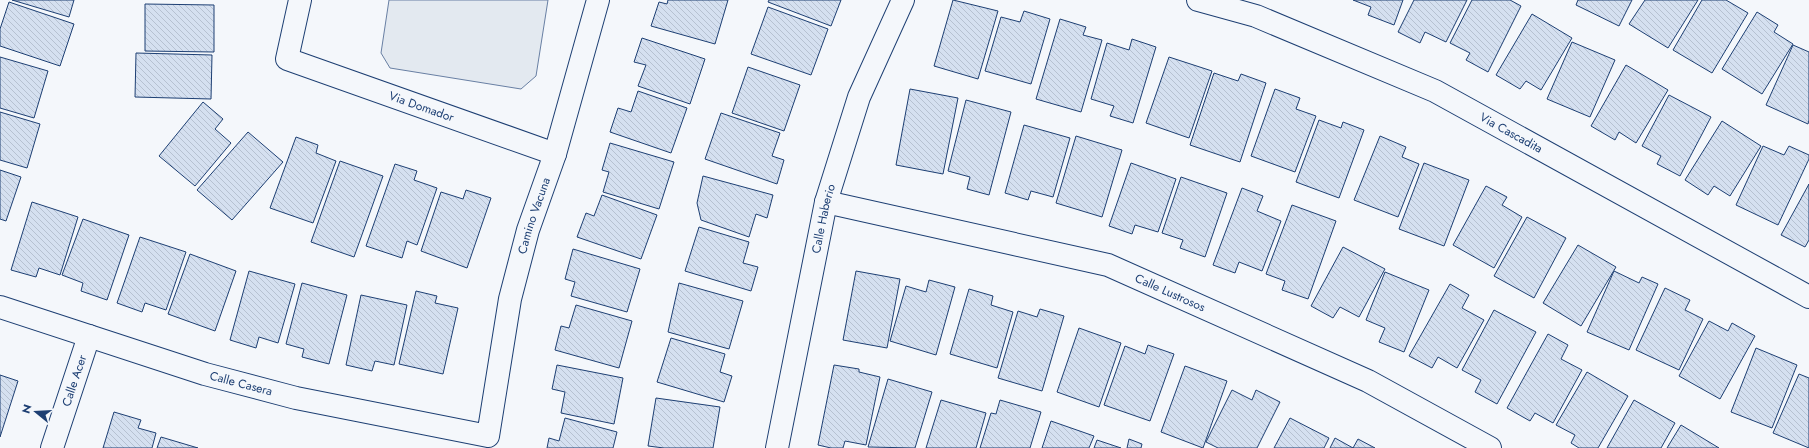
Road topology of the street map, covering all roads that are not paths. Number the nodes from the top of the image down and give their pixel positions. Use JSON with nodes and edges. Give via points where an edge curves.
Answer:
{"nodes":[{"id":1,"x":300,"y":0,"type":"edge"},
{"id":2,"x":598,"y":0,"type":"edge"},
{"id":3,"x":903,"y":0,"type":"edge"},
{"id":4,"x":1198,"y":0,"type":"edge"},
{"id":5,"x":555,"y":154,"type":"junction"},
{"id":6,"x":826,"y":202,"type":"junction"},
{"id":7,"x":1809,"y":297,"type":"edge"},
{"id":8,"x":0,"y":307,"type":"edge"},
{"id":9,"x":89,"y":336,"type":"junction"},
{"id":10,"x":488,"y":436,"type":"joint"},
{"id":11,"x":52,"y":448,"type":"edge"},
{"id":12,"x":777,"y":448,"type":"edge"},
{"id":13,"x":1490,"y":448,"type":"edge"}],
"edges":[{"from":1,"to":5,"type":"street","name":"Via Domador","via":[[287,59]]},
{"from":2,"to":5,"type":"street","name":"Camino Vacuna"},
{"from":3,"to":6,"type":"street","name":"Calle Haberio","via":[[859,97]]},
{"from":4,"to":7,"type":"street","name":"Via Cascadita","via":[[1256,16],[1435,91]]},
{"from":5,"to":10,"type":"street","name":"Camino Vacuna","via":[[528,230],[510,299]]},
{"from":6,"to":12,"type":"street","name":"Calle Haberio"},
{"from":6,"to":13,"type":"street","name":"Calle Lustrosos","via":[[1108,265],[1368,381]]},
{"from":8,"to":9,"type":"street","name":"Calle Casera"},
{"from":9,"to":10,"type":"street","name":"Calle Casera","via":[[205,374],[296,398]]},
{"from":9,"to":11,"type":"street","name":"Calle Acer"}]}
